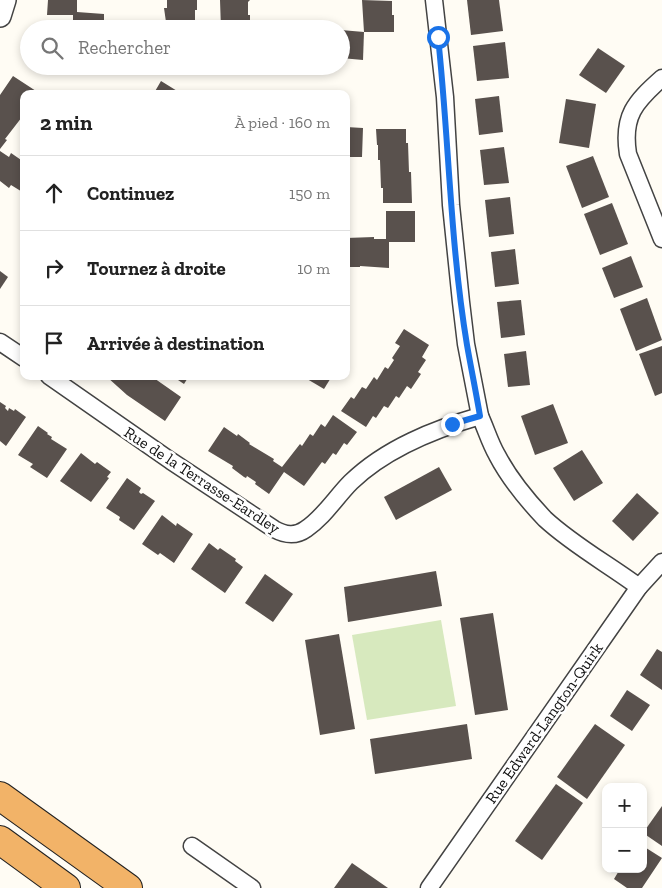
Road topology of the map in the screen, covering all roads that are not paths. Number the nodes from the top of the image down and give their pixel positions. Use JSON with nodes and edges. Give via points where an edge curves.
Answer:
{"nodes":[{"id":1,"x":6,"y":0,"type":"edge"},
{"id":2,"x":434,"y":0,"type":"edge"},
{"id":3,"x":0,"y":16,"type":"edge"},
{"id":4,"x":662,"y":78,"type":"edge"},
{"id":5,"x":662,"y":240,"type":"edge"},
{"id":6,"x":0,"y":342,"type":"edge"},
{"id":7,"x":20,"y":355,"type":"edge"},
{"id":8,"x":55,"y":380,"type":"edge"},
{"id":9,"x":480,"y":416,"type":"junction"},
{"id":10,"x":662,"y":562,"type":"edge"},
{"id":11,"x":638,"y":587,"type":"junction"},
{"id":12,"x":0,"y":796,"type":"edge"},
{"id":13,"x":0,"y":840,"type":"edge"},
{"id":14,"x":192,"y":846,"type":"dead end"},
{"id":15,"x":66,"y":888,"type":"edge"},
{"id":16,"x":128,"y":888,"type":"edge"},
{"id":17,"x":252,"y":888,"type":"edge"},
{"id":18,"x":429,"y":888,"type":"edge"}],
"edges":[{"from":1,"to":3,"type":"street"},
{"from":2,"to":9,"type":"street","via":[[461,302]]},
{"from":4,"to":5,"type":"street","via":[[631,111],[626,140],[628,154]]},
{"from":6,"to":7,"type":"street"},
{"from":8,"to":9,"type":"street","name":"Rue de la Terrasse-Eardley","via":[[266,524],[283,534],[293,535],[305,530],[351,482],[384,456],[425,435]]},
{"from":9,"to":11,"type":"street","via":[[508,473],[544,518]]},
{"from":10,"to":11,"type":"street","name":"Rue Edward-Langton-Quirk"},
{"from":11,"to":18,"type":"street","name":"Rue Edward-Langton-Quirk"},
{"from":12,"to":16,"type":"highway"},
{"from":13,"to":15,"type":"highway"},
{"from":14,"to":17,"type":"street"}]}
